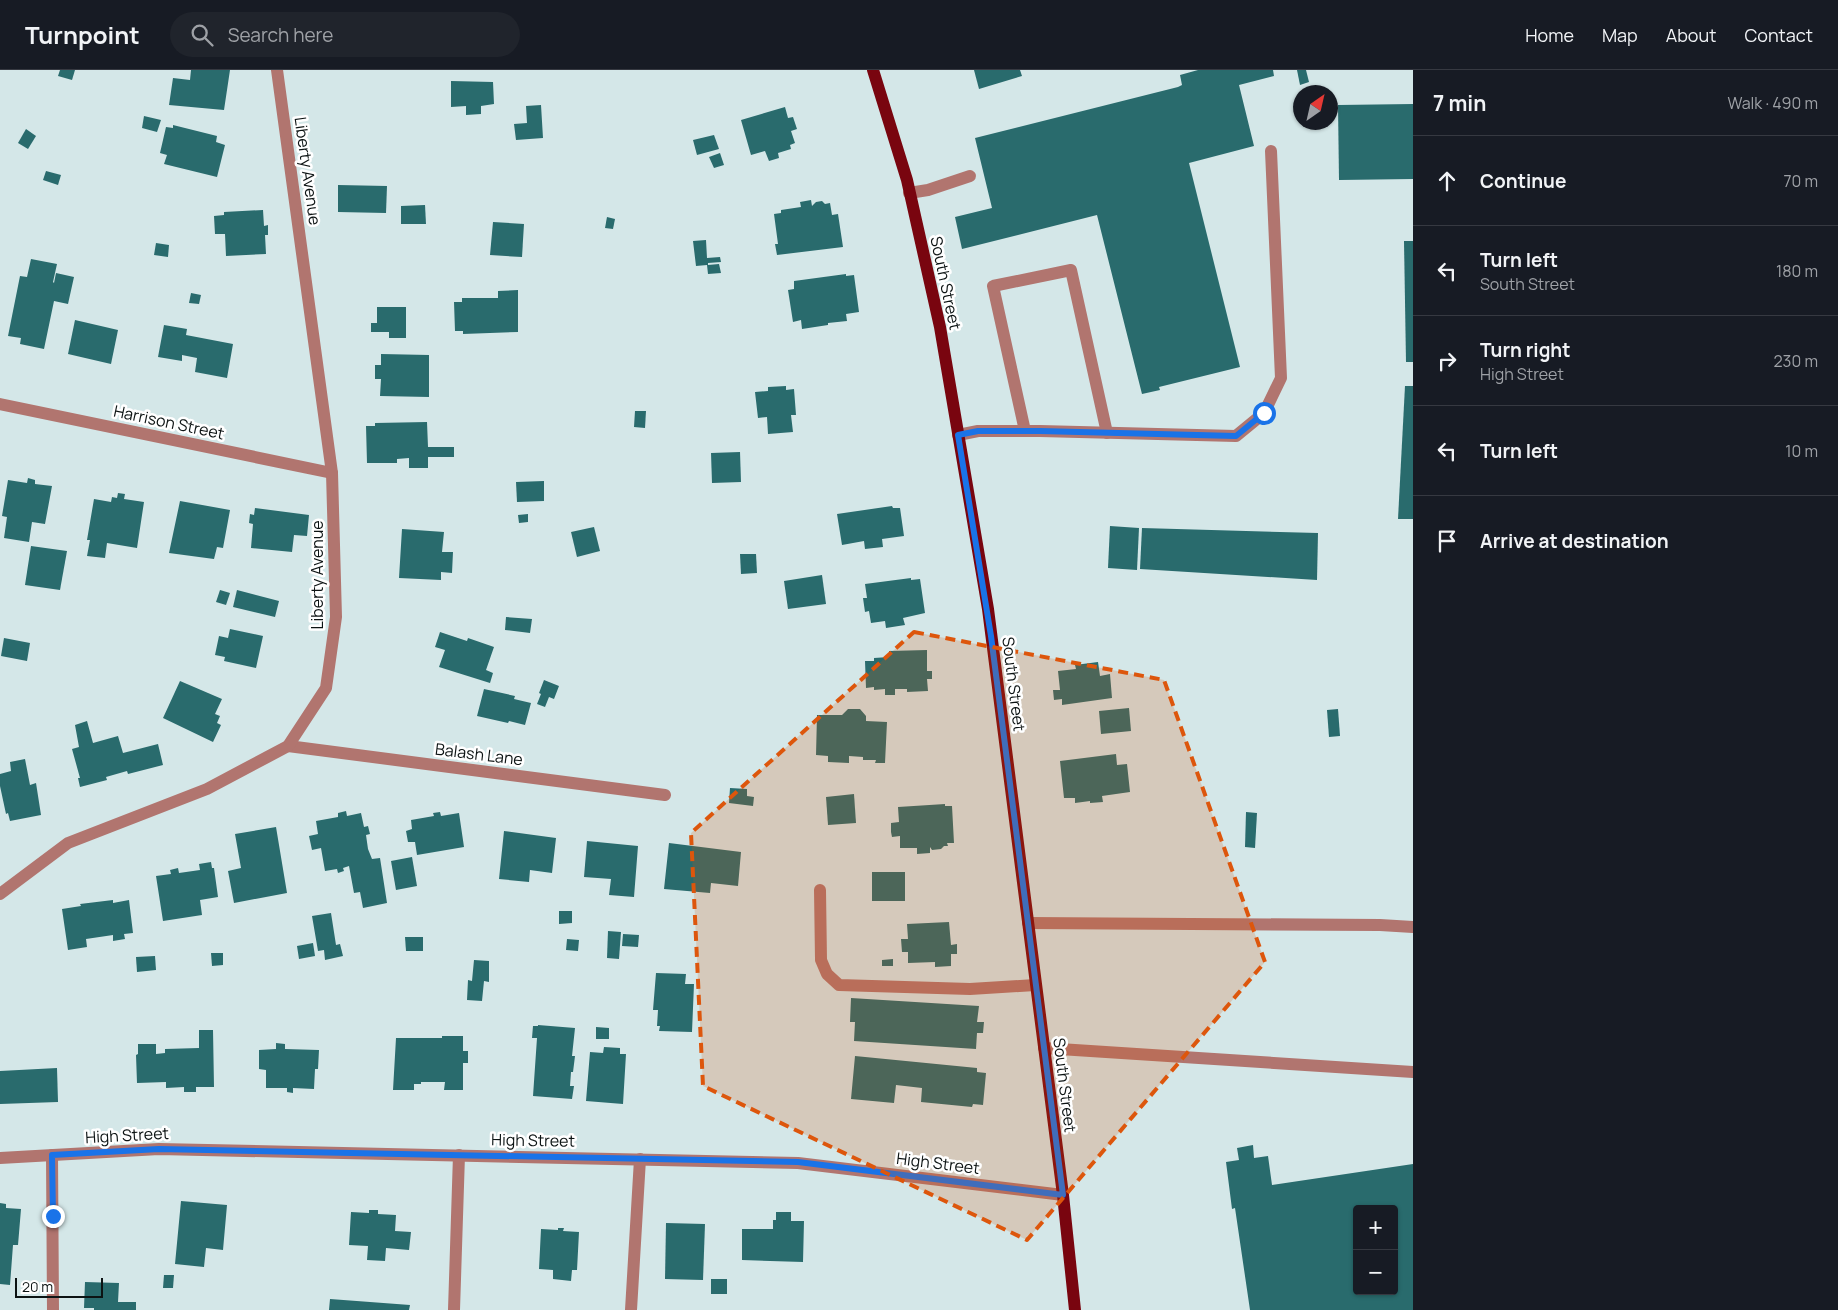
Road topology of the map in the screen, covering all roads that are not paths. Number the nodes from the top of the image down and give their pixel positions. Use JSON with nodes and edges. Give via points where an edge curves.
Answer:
{"nodes":[{"id":1,"x":278,"y":70,"type":"edge"},
{"id":2,"x":873,"y":70,"type":"edge"},
{"id":3,"x":1271,"y":151,"type":"dead end"},
{"id":4,"x":970,"y":176,"type":"dead end"},
{"id":5,"x":909,"y":193,"type":"junction"},
{"id":6,"x":0,"y":404,"type":"edge"},
{"id":7,"x":1025,"y":431,"type":"junction"},
{"id":8,"x":1107,"y":433,"type":"junction"},
{"id":9,"x":958,"y":435,"type":"junction"},
{"id":10,"x":332,"y":473,"type":"junction"},
{"id":11,"x":288,"y":746,"type":"junction"},
{"id":12,"x":665,"y":795,"type":"dead end"},
{"id":13,"x":820,"y":890,"type":"dead end"},
{"id":14,"x":0,"y":894,"type":"edge"},
{"id":15,"x":1028,"y":923,"type":"junction"},
{"id":16,"x":1413,"y":927,"type":"edge"},
{"id":17,"x":1035,"y":985,"type":"junction"},
{"id":18,"x":1044,"y":1048,"type":"junction"},
{"id":19,"x":1413,"y":1072,"type":"edge"},
{"id":20,"x":52,"y":1155,"type":"junction"},
{"id":21,"x":459,"y":1155,"type":"junction"},
{"id":22,"x":0,"y":1158,"type":"edge"},
{"id":23,"x":640,"y":1159,"type":"junction"},
{"id":24,"x":1063,"y":1195,"type":"junction"},
{"id":25,"x":53,"y":1310,"type":"edge"},
{"id":26,"x":454,"y":1310,"type":"edge"},
{"id":27,"x":631,"y":1310,"type":"edge"},
{"id":28,"x":1075,"y":1310,"type":"edge"}],
"edges":[{"from":1,"to":10,"type":"street","name":"Liberty Avenue"},
{"from":2,"to":5,"type":"main road","name":"South Street"},
{"from":3,"to":8,"type":"street","via":[[1281,378],[1264,413],[1236,436]]},
{"from":4,"to":5,"type":"street"},
{"from":5,"to":9,"type":"main road","name":"South Street","via":[[940,327]]},
{"from":6,"to":10,"type":"street","name":"Harrison Street"},
{"from":7,"to":8,"type":"street"},
{"from":7,"to":8,"type":"street","via":[[994,286],[1071,270]]},
{"from":7,"to":9,"type":"street","via":[[978,431]]},
{"from":9,"to":15,"type":"main road","name":"South Street","via":[[988,609]]},
{"from":10,"to":11,"type":"street","name":"Liberty Avenue","via":[[336,617],[326,688]]},
{"from":11,"to":12,"type":"street","name":"Balash Lane"},
{"from":11,"to":14,"type":"street","name":"Liberty Avenue","via":[[207,789],[68,843]]},
{"from":13,"to":17,"type":"street","via":[[821,960],[827,974],[839,985],[970,989]]},
{"from":15,"to":16,"type":"street"},
{"from":15,"to":17,"type":"main road","name":"South Street"},
{"from":17,"to":18,"type":"main road","name":"South Street"},
{"from":18,"to":19,"type":"street"},
{"from":18,"to":24,"type":"main road","name":"South Street"},
{"from":20,"to":21,"type":"street","name":"High Street","via":[[159,1149]]},
{"from":20,"to":22,"type":"street","name":"High Street"},
{"from":20,"to":25,"type":"street"},
{"from":21,"to":23,"type":"street","name":"High Street"},
{"from":21,"to":26,"type":"street"},
{"from":23,"to":24,"type":"street","name":"High Street","via":[[798,1162]]},
{"from":23,"to":27,"type":"street"},
{"from":24,"to":28,"type":"main road","name":"South Street"}]}
